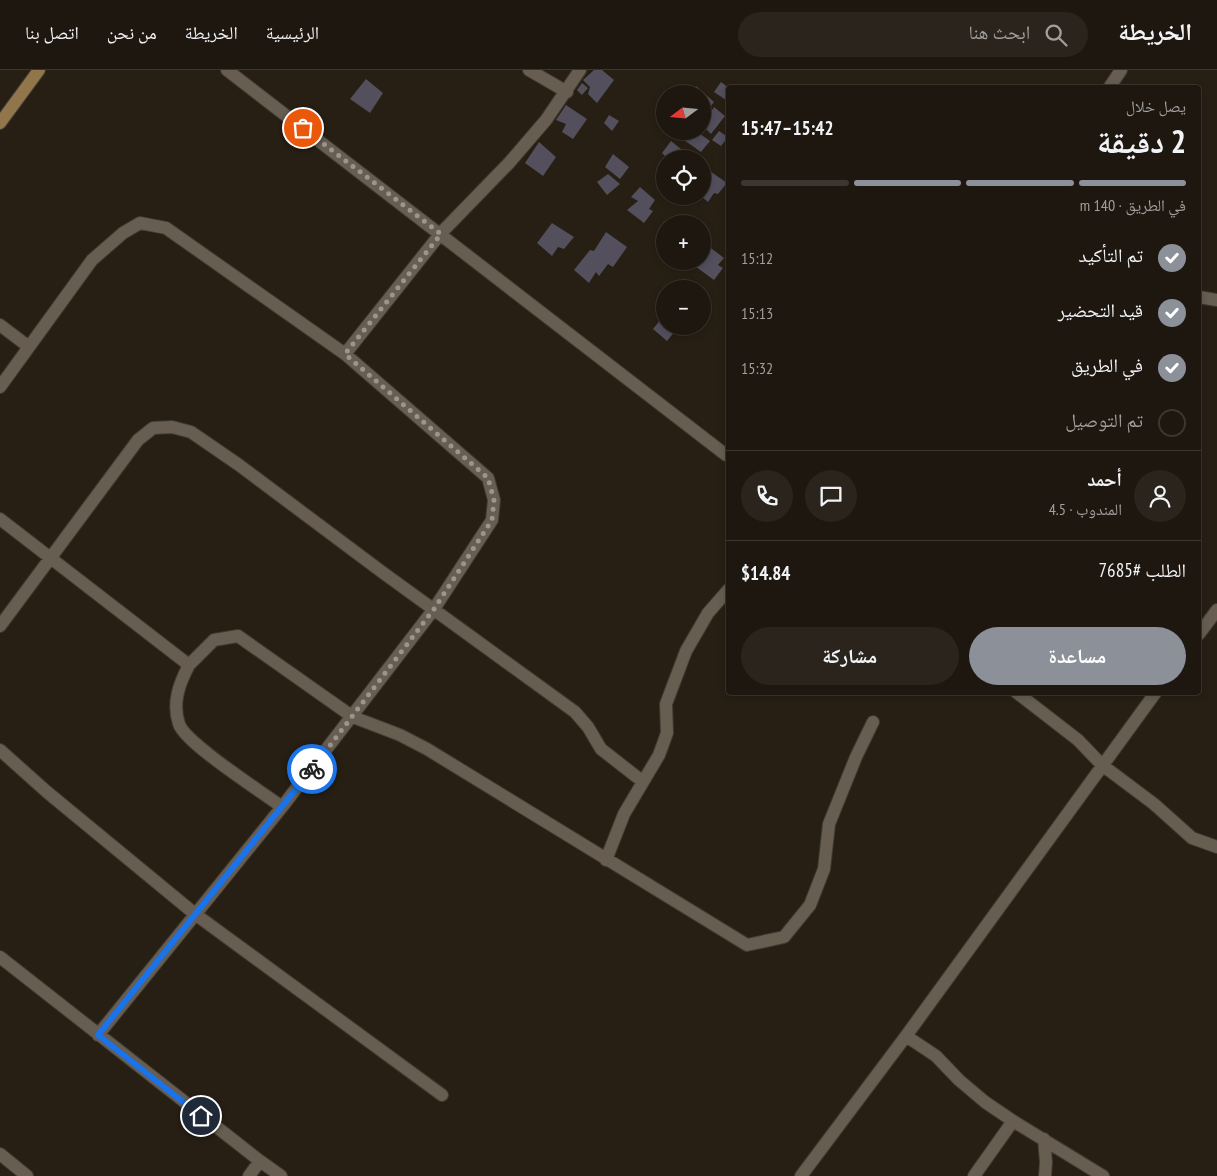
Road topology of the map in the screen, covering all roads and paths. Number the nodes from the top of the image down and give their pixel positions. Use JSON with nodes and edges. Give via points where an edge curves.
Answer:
{"nodes":[{"id":1,"x":39,"y":70,"type":"edge"},
{"id":2,"x":227,"y":70,"type":"edge"},
{"id":3,"x":529,"y":70,"type":"edge"},
{"id":4,"x":580,"y":70,"type":"edge"},
{"id":5,"x":1121,"y":70,"type":"edge"},
{"id":6,"x":1111,"y":85,"type":"edge"},
{"id":7,"x":567,"y":92,"type":"junction"},
{"id":8,"x":0,"y":123,"type":"edge"},
{"id":9,"x":441,"y":234,"type":"junction"},
{"id":10,"x":1201,"y":296,"type":"edge"},
{"id":11,"x":1217,"y":300,"type":"edge"},
{"id":12,"x":0,"y":325,"type":"edge"},
{"id":13,"x":29,"y":347,"type":"junction"},
{"id":14,"x":345,"y":354,"type":"junction"},
{"id":15,"x":0,"y":387,"type":"edge"},
{"id":16,"x":726,"y":455,"type":"edge"},
{"id":17,"x":0,"y":520,"type":"edge"},
{"id":18,"x":50,"y":559,"type":"junction"},
{"id":19,"x":726,"y":592,"type":"edge"},
{"id":20,"x":434,"y":609,"type":"junction"},
{"id":21,"x":1217,"y":610,"type":"edge"},
{"id":22,"x":0,"y":626,"type":"edge"},
{"id":23,"x":1201,"y":631,"type":"edge"},
{"id":24,"x":189,"y":666,"type":"junction"},
{"id":25,"x":1020,"y":695,"type":"edge"},
{"id":26,"x":1154,"y":695,"type":"edge"},
{"id":27,"x":352,"y":717,"type":"junction"},
{"id":28,"x":873,"y":722,"type":"dead end"},
{"id":29,"x":0,"y":750,"type":"edge"},
{"id":30,"x":1102,"y":765,"type":"junction"},
{"id":31,"x":642,"y":781,"type":"junction"},
{"id":32,"x":282,"y":807,"type":"junction"},
{"id":33,"x":1217,"y":847,"type":"edge"},
{"id":34,"x":606,"y":860,"type":"junction"},
{"id":35,"x":195,"y":914,"type":"junction"},
{"id":36,"x":0,"y":957,"type":"edge"},
{"id":37,"x":98,"y":1035,"type":"junction"},
{"id":38,"x":906,"y":1036,"type":"junction"},
{"id":39,"x":442,"y":1096,"type":"dead end"},
{"id":40,"x":1013,"y":1121,"type":"junction"},
{"id":41,"x":1044,"y":1139,"type":"junction"},
{"id":42,"x":0,"y":1154,"type":"edge"},
{"id":43,"x":260,"y":1161,"type":"junction"},
{"id":44,"x":27,"y":1176,"type":"edge"},
{"id":45,"x":249,"y":1176,"type":"edge"},
{"id":46,"x":281,"y":1176,"type":"edge"},
{"id":47,"x":802,"y":1176,"type":"edge"},
{"id":48,"x":974,"y":1176,"type":"edge"},
{"id":49,"x":1046,"y":1176,"type":"edge"},
{"id":50,"x":1103,"y":1176,"type":"edge"}],
"edges":[{"from":1,"to":8,"type":"street"},
{"from":2,"to":9,"type":"street"},
{"from":3,"to":7,"type":"street"},
{"from":4,"to":7,"type":"street"},
{"from":5,"to":6,"type":"street"},
{"from":7,"to":9,"type":"street","via":[[509,163]]},
{"from":9,"to":14,"type":"street"},
{"from":9,"to":16,"type":"street"},
{"from":10,"to":11,"type":"street"},
{"from":12,"to":13,"type":"street"},
{"from":13,"to":14,"type":"street","via":[[92,260],[140,223],[166,228]]},
{"from":13,"to":15,"type":"street"},
{"from":14,"to":20,"type":"street","via":[[488,478],[494,500],[492,520]]},
{"from":17,"to":18,"type":"street"},
{"from":18,"to":20,"type":"street","via":[[138,440],[154,428],[172,427],[191,432],[231,459]]},
{"from":18,"to":22,"type":"street"},
{"from":18,"to":24,"type":"street"},
{"from":19,"to":31,"type":"street","via":[[708,612],[686,651],[666,704],[667,733],[659,755]]},
{"from":20,"to":27,"type":"street"},
{"from":20,"to":31,"type":"street","via":[[575,712],[601,748]]},
{"from":21,"to":23,"type":"street"},
{"from":24,"to":27,"type":"street","via":[[214,640],[238,636]]},
{"from":24,"to":32,"type":"street","via":[[176,701],[179,725],[192,742]]},
{"from":25,"to":30,"type":"street","via":[[1078,740]]},
{"from":26,"to":30,"type":"street"},
{"from":27,"to":32,"type":"street"},
{"from":27,"to":34,"type":"street","via":[[400,735],[427,750]]},
{"from":28,"to":34,"type":"street","via":[[829,824],[824,869],[810,905],[784,937],[747,945]]},
{"from":29,"to":35,"type":"street"},
{"from":30,"to":33,"type":"street","via":[[1192,838]]},
{"from":30,"to":38,"type":"street"},
{"from":31,"to":34,"type":"street","via":[[624,814]]},
{"from":32,"to":35,"type":"street"},
{"from":35,"to":37,"type":"street"},
{"from":35,"to":39,"type":"street"},
{"from":36,"to":37,"type":"street"},
{"from":37,"to":43,"type":"street"},
{"from":38,"to":40,"type":"street","via":[[936,1056],[958,1080]]},
{"from":38,"to":47,"type":"street"},
{"from":40,"to":41,"type":"street"},
{"from":40,"to":48,"type":"street"},
{"from":41,"to":49,"type":"street"},
{"from":41,"to":50,"type":"street"},
{"from":42,"to":44,"type":"street"},
{"from":43,"to":45,"type":"street"},
{"from":43,"to":46,"type":"street"}]}
